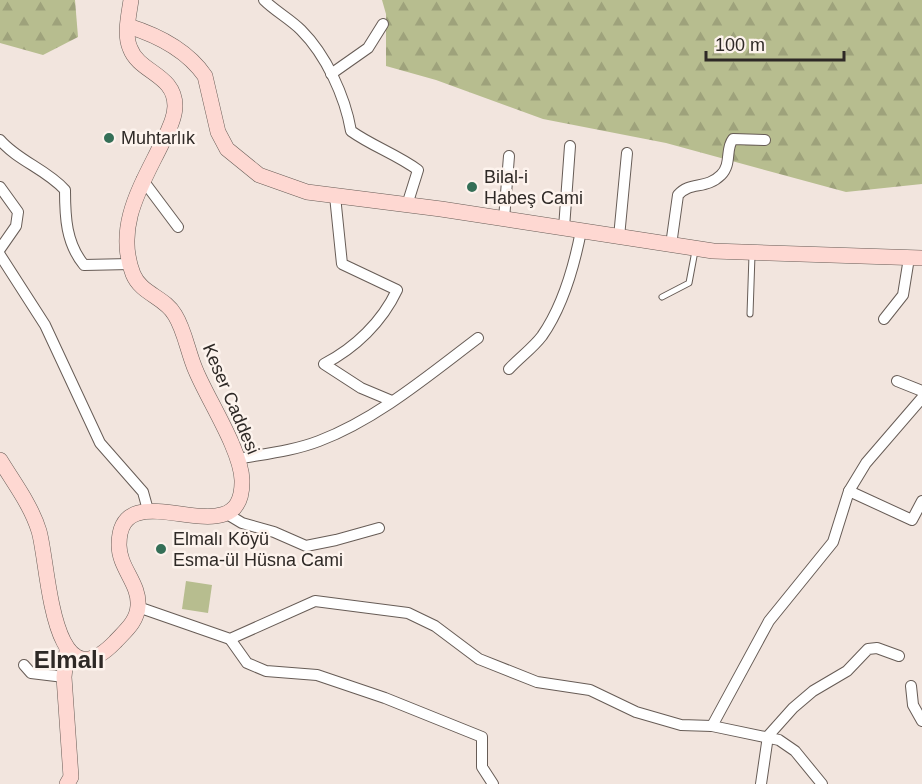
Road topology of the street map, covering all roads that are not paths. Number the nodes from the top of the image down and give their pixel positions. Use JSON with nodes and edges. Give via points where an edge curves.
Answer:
{"nodes":[{"id":1,"x":131,"y":0,"type":"edge"},
{"id":2,"x":264,"y":0,"type":"edge"},
{"id":3,"x":383,"y":24,"type":"dead end"},
{"id":4,"x":128,"y":26,"type":"junction"},
{"id":5,"x":331,"y":74,"type":"junction"},
{"id":6,"x":0,"y":140,"type":"edge"},
{"id":7,"x":765,"y":140,"type":"dead end"},
{"id":8,"x":570,"y":146,"type":"dead end"},
{"id":9,"x":627,"y":153,"type":"dead end"},
{"id":10,"x":509,"y":156,"type":"dead end"},
{"id":11,"x":142,"y":179,"type":"junction"},
{"id":12,"x":0,"y":187,"type":"edge"},
{"id":13,"x":335,"y":195,"type":"junction"},
{"id":14,"x":407,"y":205,"type":"junction"},
{"id":15,"x":504,"y":219,"type":"junction"},
{"id":16,"x":178,"y":227,"type":"dead end"},
{"id":17,"x":564,"y":228,"type":"junction"},
{"id":18,"x":581,"y":231,"type":"junction"},
{"id":19,"x":619,"y":237,"type":"junction"},
{"id":20,"x":671,"y":245,"type":"junction"},
{"id":21,"x":0,"y":249,"type":"edge"},
{"id":22,"x":695,"y":249,"type":"junction"},
{"id":23,"x":0,"y":255,"type":"edge"},
{"id":24,"x":752,"y":255,"type":"junction"},
{"id":25,"x":916,"y":258,"type":"edge"},
{"id":26,"x":130,"y":264,"type":"junction"},
{"id":27,"x":662,"y":297,"type":"dead end"},
{"id":28,"x":750,"y":314,"type":"dead end"},
{"id":29,"x":884,"y":319,"type":"dead end"},
{"id":30,"x":477,"y":338,"type":"dead end"},
{"id":31,"x":509,"y":369,"type":"dead end"},
{"id":32,"x":897,"y":381,"type":"dead end"},
{"id":33,"x":922,"y":392,"type":"edge"},
{"id":34,"x":922,"y":398,"type":"edge"},
{"id":35,"x":392,"y":401,"type":"junction"},
{"id":36,"x":237,"y":459,"type":"junction"},
{"id":37,"x":0,"y":460,"type":"edge"},
{"id":38,"x":849,"y":491,"type":"junction"},
{"id":39,"x":922,"y":501,"type":"edge"},
{"id":40,"x":148,"y":510,"type":"junction"},
{"id":41,"x":226,"y":514,"type":"junction"},
{"id":42,"x":379,"y":528,"type":"dead end"},
{"id":43,"x":138,"y":607,"type":"junction"},
{"id":44,"x":230,"y":639,"type":"junction"},
{"id":45,"x":67,"y":650,"type":"junction"},
{"id":46,"x":900,"y":656,"type":"dead end"},
{"id":47,"x":24,"y":665,"type":"dead end"},
{"id":48,"x":64,"y":677,"type":"junction"},
{"id":49,"x":911,"y":687,"type":"dead end"},
{"id":50,"x":922,"y":721,"type":"edge"},
{"id":51,"x":712,"y":726,"type":"junction"},
{"id":52,"x":768,"y":736,"type":"junction"},
{"id":53,"x":67,"y":784,"type":"edge"},
{"id":54,"x":493,"y":784,"type":"edge"},
{"id":55,"x":761,"y":784,"type":"edge"},
{"id":56,"x":822,"y":784,"type":"edge"}],
"edges":[{"from":1,"to":4,"type":"street","name":"Keser Caddesi"},
{"from":2,"to":5,"type":"street","via":[[301,30]]},
{"from":3,"to":5,"type":"street","via":[[368,48]]},
{"from":4,"to":11,"type":"street","name":"Keser Caddesi","via":[[132,54],[165,80],[175,100],[170,126]]},
{"from":4,"to":13,"type":"street","via":[[173,46],[199,67],[206,76],[221,141],[240,162],[276,183]]},
{"from":5,"to":14,"type":"street","via":[[351,131],[418,170]]},
{"from":6,"to":26,"type":"street","via":[[11,153],[55,179],[65,190],[63,217],[84,265]]},
{"from":7,"to":20,"type":"street","via":[[733,139],[723,174],[705,186],[687,188],[678,195]]},
{"from":8,"to":17,"type":"street"},
{"from":9,"to":19,"type":"street"},
{"from":10,"to":15,"type":"street"},
{"from":11,"to":16,"type":"street"},
{"from":11,"to":26,"type":"street","name":"Keser Caddesi","via":[[128,222]]},
{"from":12,"to":21,"type":"street","via":[[18,212],[16,226]]},
{"from":13,"to":14,"type":"street"},
{"from":13,"to":35,"type":"street","via":[[342,264],[396,290],[389,307],[347,352],[324,364],[361,388]]},
{"from":14,"to":15,"type":"street"},
{"from":15,"to":17,"type":"street"},
{"from":17,"to":18,"type":"street"},
{"from":18,"to":19,"type":"street"},
{"from":18,"to":31,"type":"street","via":[[562,298],[541,336]]},
{"from":19,"to":20,"type":"street"},
{"from":20,"to":22,"type":"street"},
{"from":22,"to":24,"type":"street"},
{"from":22,"to":27,"type":"lane","via":[[689,283]]},
{"from":23,"to":40,"type":"street","via":[[50,334],[100,443],[143,492]]},
{"from":24,"to":25,"type":"street"},
{"from":24,"to":28,"type":"lane"},
{"from":25,"to":29,"type":"street","via":[[903,295]]},
{"from":26,"to":36,"type":"street","name":"Keser Caddesi","via":[[141,286],[174,313],[197,375]]},
{"from":30,"to":35,"type":"street"},
{"from":32,"to":33,"type":"street"},
{"from":34,"to":38,"type":"street","via":[[866,463]]},
{"from":35,"to":36,"type":"street","via":[[320,441]]},
{"from":36,"to":41,"type":"street","name":"Keser Caddesi","via":[[241,490],[236,504]]},
{"from":37,"to":45,"type":"street","via":[[35,519],[56,620]]},
{"from":38,"to":39,"type":"street","via":[[912,520]]},
{"from":38,"to":51,"type":"street","via":[[833,542],[769,621]]},
{"from":40,"to":41,"type":"street","via":[[206,517]]},
{"from":40,"to":43,"type":"street","via":[[125,523],[119,542],[120,557],[137,592]]},
{"from":41,"to":42,"type":"street","via":[[242,524],[306,546]]},
{"from":43,"to":44,"type":"street"},
{"from":43,"to":45,"type":"street","via":[[131,624],[103,653],[84,660]]},
{"from":44,"to":51,"type":"street","via":[[315,601],[408,614],[435,626],[478,659],[537,682],[590,690],[636,712],[681,725]]},
{"from":44,"to":54,"type":"street","via":[[247,663],[266,671],[317,675],[482,737],[483,767]]},
{"from":45,"to":48,"type":"street"},
{"from":46,"to":52,"type":"street","via":[[868,649],[847,672],[803,699]]},
{"from":47,"to":48,"type":"street","via":[[31,673]]},
{"from":48,"to":53,"type":"street","via":[[71,777]]},
{"from":49,"to":50,"type":"street","via":[[913,705]]},
{"from":51,"to":52,"type":"street"},
{"from":52,"to":55,"type":"street"},
{"from":52,"to":56,"type":"street","via":[[795,751]]}]}
